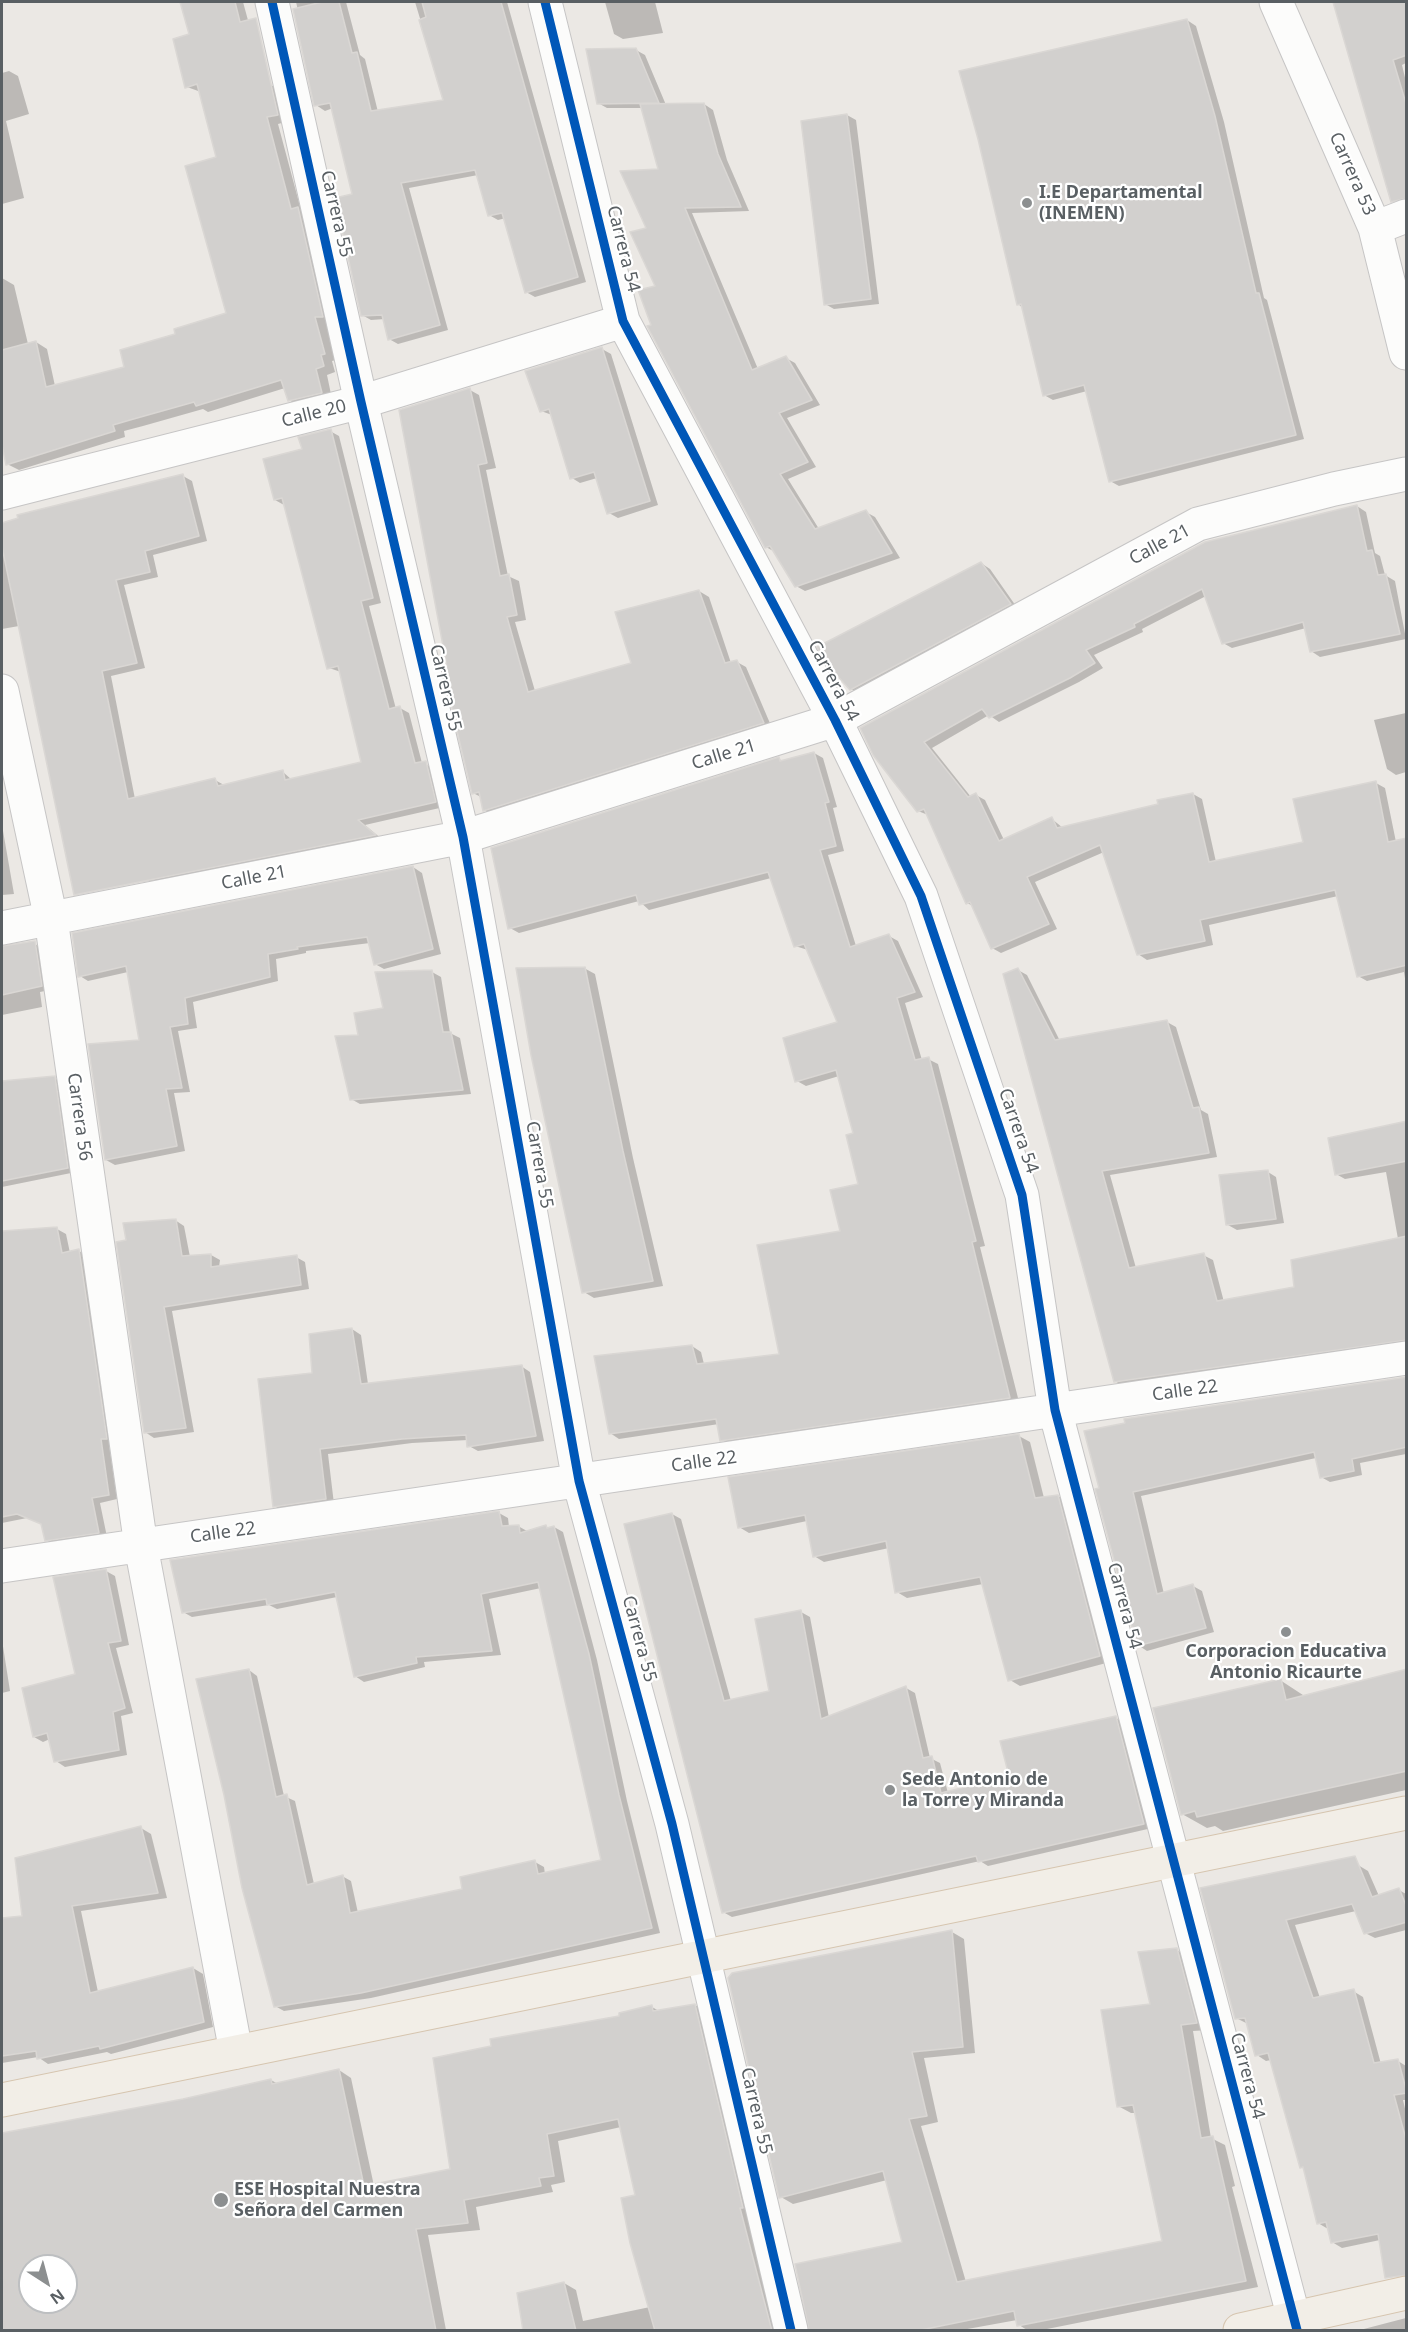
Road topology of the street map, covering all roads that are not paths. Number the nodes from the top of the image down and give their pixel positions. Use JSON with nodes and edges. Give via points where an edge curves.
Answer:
{"nodes":[{"id":1,"x":272,"y":2,"type":"edge"},
{"id":2,"x":545,"y":2,"type":"edge"},
{"id":3,"x":1276,"y":2,"type":"edge"},
{"id":4,"x":1407,"y":216,"type":"edge"},
{"id":5,"x":1376,"y":228,"type":"junction"},
{"id":6,"x":623,"y":321,"type":"junction"},
{"id":7,"x":1407,"y":353,"type":"edge"},
{"id":8,"x":361,"y":402,"type":"junction"},
{"id":9,"x":1407,"y":474,"type":"edge"},
{"id":10,"x":2,"y":494,"type":"edge"},
{"id":11,"x":2,"y":691,"type":"edge"},
{"id":12,"x":835,"y":720,"type":"junction"},
{"id":13,"x":463,"y":837,"type":"junction"},
{"id":14,"x":51,"y":919,"type":"junction"},
{"id":15,"x":2,"y":928,"type":"edge"},
{"id":16,"x":1407,"y":1358,"type":"edge"},
{"id":17,"x":1055,"y":1410,"type":"junction"},
{"id":18,"x":579,"y":1481,"type":"junction"},
{"id":19,"x":141,"y":1546,"type":"junction"},
{"id":20,"x":2,"y":1566,"type":"edge"},
{"id":21,"x":1407,"y":1813,"type":"edge"},
{"id":22,"x":1173,"y":1860,"type":"junction"},
{"id":23,"x":703,"y":1957,"type":"junction"},
{"id":24,"x":237,"y":2052,"type":"junction"},
{"id":25,"x":2,"y":2100,"type":"edge"},
{"id":26,"x":1407,"y":2293,"type":"edge"},
{"id":27,"x":1295,"y":2325,"type":"edge"},
{"id":28,"x":791,"y":2331,"type":"edge"},
{"id":29,"x":1240,"y":2331,"type":"edge"}],
"edges":[{"from":1,"to":8,"type":"street","name":"Carrera 55"},
{"from":2,"to":6,"type":"street","name":"Carrera 54"},
{"from":3,"to":5,"type":"street","name":"Carrera 53"},
{"from":4,"to":5,"type":"street"},
{"from":5,"to":7,"type":"street","name":"Carrera 53"},
{"from":6,"to":8,"type":"street","name":"Calle 20"},
{"from":6,"to":12,"type":"street","name":"Carrera 54"},
{"from":8,"to":10,"type":"street","name":"Calle 20"},
{"from":8,"to":13,"type":"street","name":"Carrera 55"},
{"from":9,"to":12,"type":"street","name":"Calle 21","via":[[1198,524]]},
{"from":11,"to":14,"type":"street","name":"Carrera 56"},
{"from":12,"to":13,"type":"street","name":"Calle 21"},
{"from":12,"to":17,"type":"street","name":"Carrera 54","via":[[921,896],[1022,1195]]},
{"from":13,"to":14,"type":"street","name":"Calle 21"},
{"from":13,"to":18,"type":"street","name":"Carrera 55"},
{"from":14,"to":15,"type":"street","name":"Calle 21"},
{"from":14,"to":19,"type":"street","name":"Carrera 56"},
{"from":16,"to":17,"type":"street","name":"Calle 22"},
{"from":17,"to":18,"type":"street","name":"Calle 22"},
{"from":17,"to":22,"type":"street","name":"Carrera 54"},
{"from":18,"to":19,"type":"street","name":"Calle 22"},
{"from":18,"to":23,"type":"street","name":"Carrera 55","via":[[672,1824]]},
{"from":19,"to":20,"type":"street","name":"Calle 22"},
{"from":19,"to":24,"type":"street","name":"Carrera 56"},
{"from":21,"to":22,"type":"main road"},
{"from":22,"to":23,"type":"main road"},
{"from":22,"to":27,"type":"street","name":"Carrera 54"},
{"from":23,"to":24,"type":"main road"},
{"from":23,"to":28,"type":"street","name":"Carrera 55"},
{"from":24,"to":25,"type":"main road"},
{"from":26,"to":27,"type":"main road"},
{"from":27,"to":29,"type":"main road"}]}
